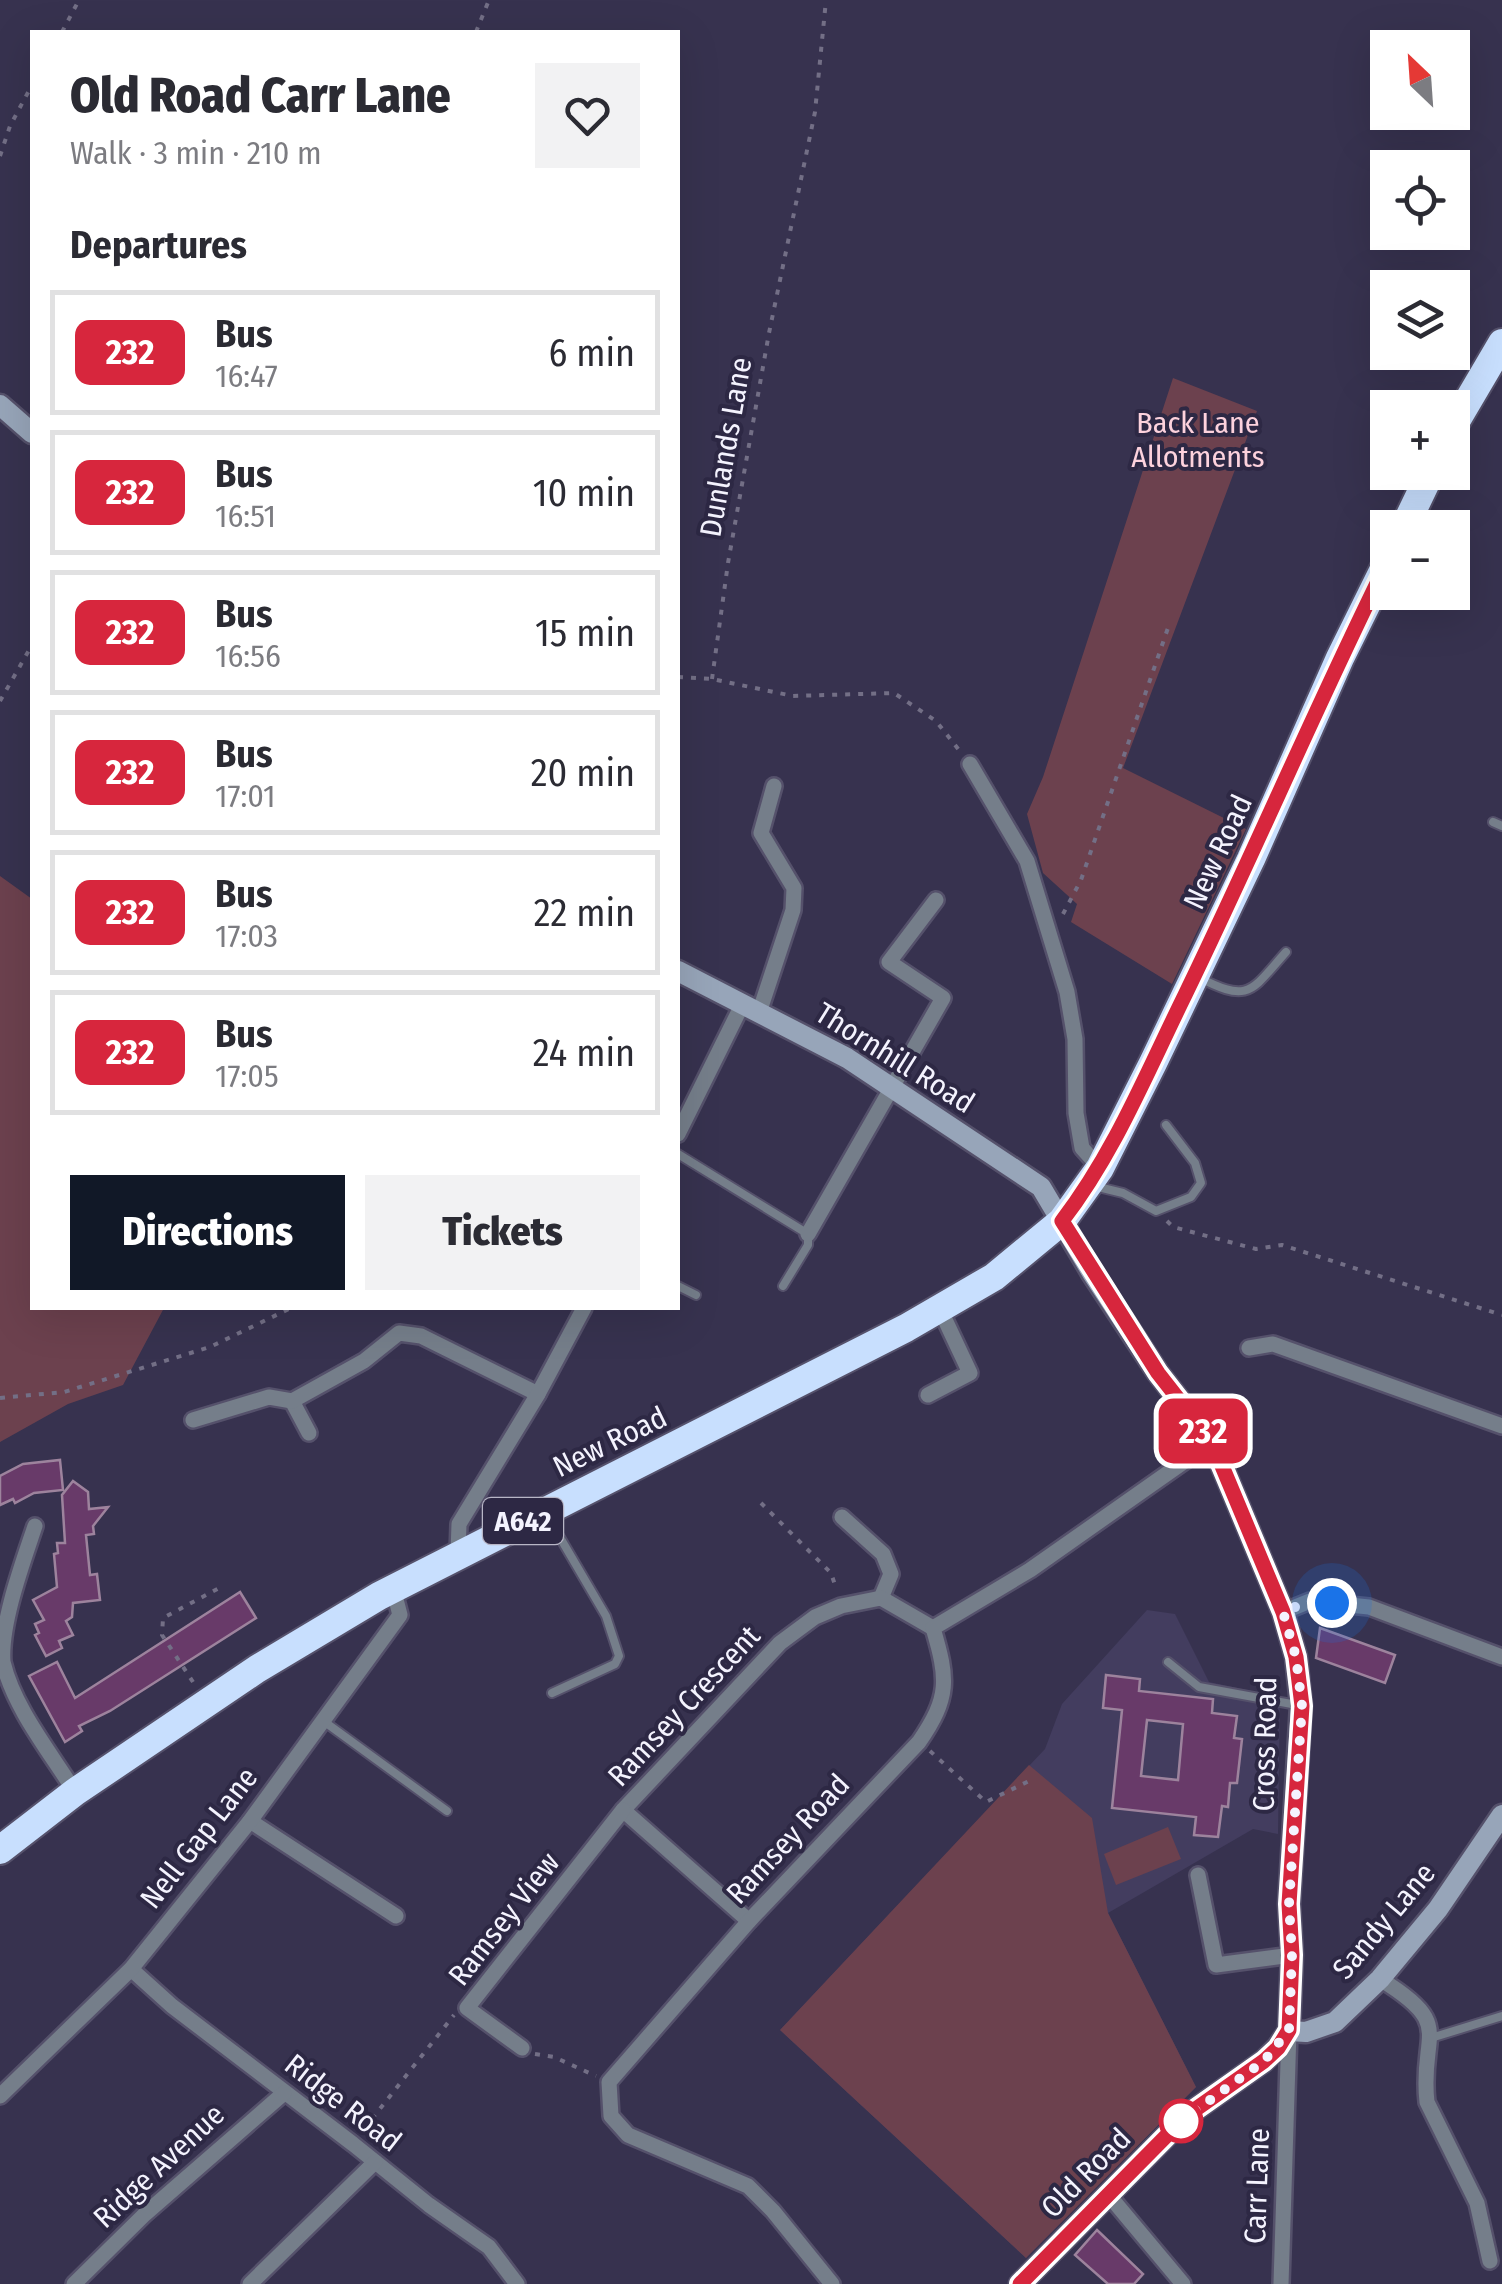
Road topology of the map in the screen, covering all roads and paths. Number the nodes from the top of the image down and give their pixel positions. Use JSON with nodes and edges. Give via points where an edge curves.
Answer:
{"nodes":[{"id":1,"x":78,"y":0,"type":"edge"},
{"id":2,"x":489,"y":0,"type":"edge"},
{"id":3,"x":826,"y":0,"type":"edge"},
{"id":4,"x":63,"y":30,"type":"edge"},
{"id":5,"x":477,"y":30,"type":"edge"},
{"id":6,"x":30,"y":89,"type":"edge"},
{"id":7,"x":0,"y":156,"type":"edge"},
{"id":8,"x":1502,"y":343,"type":"edge"},
{"id":9,"x":1470,"y":397,"type":"edge"},
{"id":10,"x":0,"y":405,"type":"edge"},
{"id":11,"x":30,"y":432,"type":"edge"},
{"id":12,"x":1370,"y":599,"type":"edge"},
{"id":13,"x":1169,"y":625,"type":"dead end"},
{"id":14,"x":30,"y":648,"type":"edge"},
{"id":15,"x":680,"y":677,"type":"edge"},
{"id":16,"x":712,"y":678,"type":"junction"},
{"id":17,"x":0,"y":701,"type":"edge"},
{"id":18,"x":970,"y":764,"type":"joint"},
{"id":19,"x":774,"y":786,"type":"dead end"},
{"id":20,"x":936,"y":900,"type":"dead end"},
{"id":21,"x":1049,"y":940,"type":"junction"},
{"id":22,"x":1286,"y":952,"type":"dead end"},
{"id":23,"x":680,"y":972,"type":"edge"},
{"id":24,"x":1194,"y":975,"type":"junction"},
{"id":25,"x":750,"y":1009,"type":"junction"},
{"id":26,"x":892,"y":1087,"type":"junction"},
{"id":27,"x":1166,"y":1125,"type":"dead end"},
{"id":28,"x":680,"y":1131,"type":"edge"},
{"id":29,"x":680,"y":1155,"type":"edge"},
{"id":30,"x":1095,"y":1176,"type":"junction"},
{"id":31,"x":1156,"y":1212,"type":"junction"},
{"id":32,"x":1062,"y":1221,"type":"junction"},
{"id":33,"x":808,"y":1234,"type":"junction"},
{"id":34,"x":782,"y":1286,"type":"dead end"},
{"id":35,"x":680,"y":1287,"type":"edge"},
{"id":36,"x":696,"y":1296,"type":"dead end"},
{"id":37,"x":940,"y":1309,"type":"junction"},
{"id":38,"x":279,"y":1310,"type":"edge"},
{"id":39,"x":288,"y":1310,"type":"edge"},
{"id":40,"x":583,"y":1310,"type":"edge"},
{"id":41,"x":1502,"y":1315,"type":"edge"},
{"id":42,"x":277,"y":1316,"type":"junction"},
{"id":43,"x":1249,"y":1348,"type":"dead end"},
{"id":44,"x":538,"y":1394,"type":"junction"},
{"id":45,"x":928,"y":1395,"type":"dead end"},
{"id":46,"x":0,"y":1398,"type":"edge"},
{"id":47,"x":292,"y":1401,"type":"junction"},
{"id":48,"x":193,"y":1420,"type":"dead end"},
{"id":49,"x":1502,"y":1426,"type":"edge"},
{"id":50,"x":308,"y":1433,"type":"dead end"},
{"id":51,"x":1212,"y":1442,"type":"junction"},
{"id":52,"x":760,"y":1503,"type":"dead end"},
{"id":53,"x":544,"y":1511,"type":"junction"},
{"id":54,"x":842,"y":1517,"type":"dead end"},
{"id":55,"x":36,"y":1526,"type":"dead end"},
{"id":56,"x":458,"y":1553,"type":"junction"},
{"id":57,"x":222,"y":1586,"type":"dead end"},
{"id":58,"x":393,"y":1588,"type":"junction"},
{"id":59,"x":881,"y":1598,"type":"junction"},
{"id":60,"x":841,"y":1606,"type":"junction"},
{"id":61,"x":1283,"y":1612,"type":"junction"},
{"id":62,"x":933,"y":1628,"type":"junction"},
{"id":63,"x":1502,"y":1656,"type":"edge"},
{"id":64,"x":1168,"y":1662,"type":"dead end"},
{"id":65,"x":552,"y":1693,"type":"dead end"},
{"id":66,"x":206,"y":1703,"type":"junction"},
{"id":67,"x":1302,"y":1706,"type":"junction"},
{"id":68,"x":322,"y":1720,"type":"junction"},
{"id":69,"x":919,"y":1742,"type":"junction"},
{"id":70,"x":1031,"y":1780,"type":"dead end"},
{"id":71,"x":75,"y":1792,"type":"junction"},
{"id":72,"x":623,"y":1810,"type":"junction"},
{"id":73,"x":446,"y":1811,"type":"dead end"},
{"id":74,"x":1502,"y":1815,"type":"edge"},
{"id":75,"x":250,"y":1821,"type":"junction"},
{"id":76,"x":0,"y":1850,"type":"edge"},
{"id":77,"x":1198,"y":1874,"type":"dead end"},
{"id":78,"x":396,"y":1916,"type":"dead end"},
{"id":79,"x":749,"y":1922,"type":"junction"},
{"id":80,"x":1292,"y":1955,"type":"junction"},
{"id":81,"x":132,"y":1969,"type":"junction"},
{"id":82,"x":1380,"y":1979,"type":"junction"},
{"id":83,"x":467,"y":2008,"type":"junction"},
{"id":84,"x":1502,"y":2016,"type":"edge"},
{"id":85,"x":1289,"y":2030,"type":"junction"},
{"id":86,"x":1431,"y":2038,"type":"junction"},
{"id":87,"x":522,"y":2048,"type":"joint"},
{"id":88,"x":609,"y":2082,"type":"junction"},
{"id":89,"x":284,"y":2092,"type":"junction"},
{"id":90,"x":0,"y":2096,"type":"edge"},
{"id":91,"x":354,"y":2144,"type":"junction"},
{"id":92,"x":376,"y":2162,"type":"junction"},
{"id":93,"x":1107,"y":2193,"type":"junction"},
{"id":94,"x":1490,"y":2261,"type":"dead end"},
{"id":95,"x":1179,"y":2282,"type":"edge"},
{"id":96,"x":74,"y":2284,"type":"edge"},
{"id":97,"x":250,"y":2284,"type":"edge"},
{"id":98,"x":517,"y":2284,"type":"edge"},
{"id":99,"x":832,"y":2284,"type":"edge"},
{"id":100,"x":1020,"y":2284,"type":"edge"},
{"id":101,"x":1281,"y":2284,"type":"edge"}],
"edges":[{"from":1,"to":4,"type":"path"},
{"from":2,"to":5,"type":"path"},
{"from":3,"to":16,"type":"path","name":"Dunlands Lane","via":[[815,112]]},
{"from":6,"to":7,"type":"path"},
{"from":8,"to":9,"type":"highway"},
{"from":10,"to":11,"type":"street"},
{"from":12,"to":24,"type":"highway","name":"New Road","number":"A642"},
{"from":13,"to":21,"type":"path","via":[[1081,880]]},
{"from":14,"to":17,"type":"path"},
{"from":15,"to":16,"type":"path"},
{"from":16,"to":18,"type":"path","via":[[793,696],[894,693],[936,721]]},
{"from":18,"to":21,"type":"street","via":[[1027,861]]},
{"from":19,"to":25,"type":"street","via":[[761,833],[794,888],[793,910]]},
{"from":20,"to":26,"type":"street","via":[[889,962],[943,998]]},
{"from":21,"to":30,"type":"street","via":[[1067,992],[1076,1039],[1076,1112]]},
{"from":22,"to":24,"type":"lane","via":[[1243,992]]},
{"from":23,"to":25,"type":"street","name":"Thornhill Road"},
{"from":24,"to":30,"type":"highway","name":"New Road","number":"A642"},
{"from":25,"to":26,"type":"street","name":"Thornhill Road"},
{"from":25,"to":28,"type":"street"},
{"from":26,"to":32,"type":"street","name":"Thornhill Road","via":[[1041,1187]]},
{"from":26,"to":33,"type":"street"},
{"from":27,"to":31,"type":"lane","via":[[1196,1163],[1201,1183],[1191,1197]]},
{"from":29,"to":33,"type":"lane"},
{"from":30,"to":31,"type":"lane"},
{"from":30,"to":32,"type":"highway","name":"New Road","number":"A642"},
{"from":31,"to":41,"type":"path","via":[[1173,1227],[1256,1250],[1282,1245]]},
{"from":32,"to":37,"type":"highway","name":"New Road","number":"A642","via":[[994,1277]]},
{"from":32,"to":51,"type":"street","name":"Cross Road","via":[[1158,1373]]},
{"from":33,"to":34,"type":"lane"},
{"from":35,"to":36,"type":"lane"},
{"from":37,"to":45,"type":"street","via":[[970,1372]]},
{"from":37,"to":53,"type":"highway","name":"New Road","number":"A642"},
{"from":38,"to":42,"type":"path"},
{"from":39,"to":42,"type":"path"},
{"from":40,"to":44,"type":"street"},
{"from":42,"to":46,"type":"path","via":[[210,1347],[64,1392]]},
{"from":43,"to":49,"type":"street","via":[[1274,1344]]},
{"from":44,"to":47,"type":"street","via":[[420,1336],[399,1333]]},
{"from":44,"to":56,"type":"street","via":[[458,1524]]},
{"from":47,"to":48,"type":"street","via":[[269,1397]]},
{"from":47,"to":50,"type":"street"},
{"from":51,"to":61,"type":"street","name":"Cross Road"},
{"from":51,"to":62,"type":"street","via":[[1030,1570]]},
{"from":52,"to":60,"type":"path","via":[[831,1573]]},
{"from":53,"to":56,"type":"highway","name":"New Road","number":"A642"},
{"from":53,"to":65,"type":"lane","via":[[606,1616],[619,1656]]},
{"from":54,"to":59,"type":"street","via":[[883,1554],[891,1574]]},
{"from":55,"to":71,"type":"street","via":[[2,1632],[2,1660]]},
{"from":56,"to":58,"type":"highway","name":"New Road","number":"A642"},
{"from":57,"to":66,"type":"path","via":[[163,1618],[162,1635]]},
{"from":58,"to":66,"type":"highway","name":"New Road","number":"A642"},
{"from":58,"to":68,"type":"street","name":"Nell Gap Lane","via":[[400,1615]]},
{"from":59,"to":60,"type":"street","name":"Ramsey Crescent"},
{"from":59,"to":62,"type":"street"},
{"from":60,"to":72,"type":"street","name":"Ramsey Crescent","via":[[780,1643]]},
{"from":61,"to":63,"type":"street","via":[[1310,1601],[1369,1606]]},
{"from":61,"to":67,"type":"street","name":"Cross Road"},
{"from":62,"to":69,"type":"street","name":"Ramsey Road","via":[[945,1684],[939,1713]]},
{"from":64,"to":67,"type":"lane","via":[[1199,1687]]},
{"from":66,"to":71,"type":"highway","name":"New Road","number":"A642"},
{"from":67,"to":80,"type":"street","name":"Cross Road","via":[[1289,1904]]},
{"from":68,"to":73,"type":"lane"},
{"from":68,"to":75,"type":"street","name":"Nell Gap Lane"},
{"from":69,"to":70,"type":"path","via":[[986,1802]]},
{"from":69,"to":79,"type":"street","name":"Ramsey Road"},
{"from":71,"to":76,"type":"highway","name":"New Road","number":"A642"},
{"from":72,"to":79,"type":"street","name":"Ramsey Crescent"},
{"from":72,"to":83,"type":"street","name":"Ramsey View"},
{"from":74,"to":82,"type":"street","name":"Sandy Lane"},
{"from":75,"to":78,"type":"street"},
{"from":75,"to":81,"type":"street","name":"Nell Gap Lane"},
{"from":77,"to":80,"type":"street","via":[[1216,1965]]},
{"from":79,"to":88,"type":"street","name":"Ramsey Road"},
{"from":80,"to":85,"type":"street","name":"Cross Road"},
{"from":81,"to":89,"type":"street","name":"Ridge Road"},
{"from":81,"to":90,"type":"street","name":"Nell Gap Lane"},
{"from":82,"to":85,"type":"street","name":"Sandy Lane","via":[[1335,2022]]},
{"from":82,"to":86,"type":"street","via":[[1421,2008]]},
{"from":83,"to":87,"type":"street","name":"Ramsey View"},
{"from":83,"to":91,"type":"path","via":[[453,2015]]},
{"from":84,"to":86,"type":"lane"},
{"from":85,"to":93,"type":"street","name":"Old Road","via":[[1264,2061],[1186,2116]]},
{"from":85,"to":101,"type":"street","name":"Carr Lane"},
{"from":86,"to":94,"type":"street","via":[[1427,2102],[1477,2203]]},
{"from":87,"to":88,"type":"path"},
{"from":88,"to":99,"type":"street","via":[[611,2116],[628,2135],[748,2186]]},
{"from":89,"to":91,"type":"street","name":"Ridge Road"},
{"from":89,"to":96,"type":"street","name":"Ridge Avenue"},
{"from":91,"to":92,"type":"street","name":"Ridge Road"},
{"from":92,"to":97,"type":"street"},
{"from":92,"to":98,"type":"street","name":"Ridge Road","via":[[489,2247]]},
{"from":93,"to":95,"type":"street"},
{"from":93,"to":100,"type":"street","name":"Old Road"}]}
